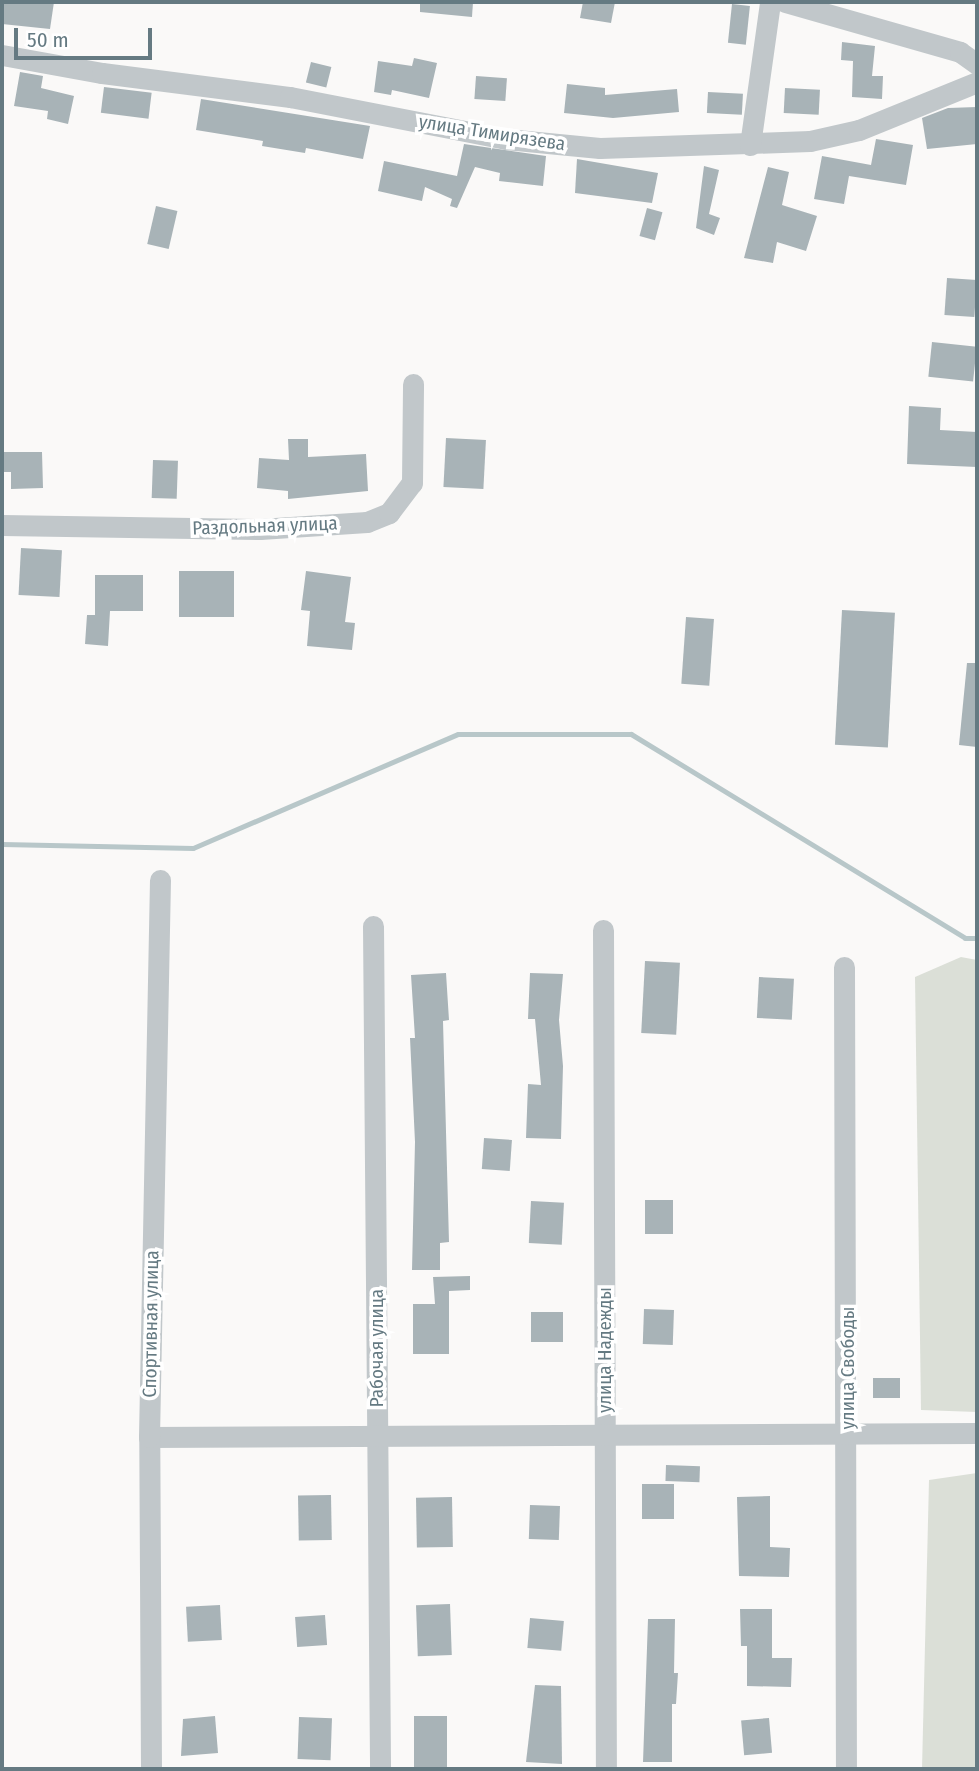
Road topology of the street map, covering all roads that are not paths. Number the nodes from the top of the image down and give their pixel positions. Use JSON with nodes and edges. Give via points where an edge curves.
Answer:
{"nodes":[{"id":1,"x":769,"y":2,"type":"edge"},
{"id":2,"x":785,"y":2,"type":"edge"},
{"id":3,"x":2,"y":55,"type":"edge"},
{"id":4,"x":977,"y":64,"type":"edge"},
{"id":5,"x":977,"y":82,"type":"edge"},
{"id":6,"x":750,"y":145,"type":"junction"},
{"id":7,"x":413,"y":384,"type":"dead end"},
{"id":8,"x":2,"y":525,"type":"edge"},
{"id":9,"x":160,"y":880,"type":"dead end"},
{"id":10,"x":373,"y":926,"type":"dead end"},
{"id":11,"x":603,"y":930,"type":"dead end"},
{"id":12,"x":844,"y":967,"type":"dead end"},
{"id":13,"x":977,"y":1433,"type":"edge"},
{"id":14,"x":848,"y":1434,"type":"junction"},
{"id":15,"x":605,"y":1435,"type":"junction"},
{"id":16,"x":378,"y":1436,"type":"junction"},
{"id":17,"x":149,"y":1437,"type":"junction"},
{"id":18,"x":151,"y":1769,"type":"edge"},
{"id":19,"x":380,"y":1769,"type":"edge"},
{"id":20,"x":606,"y":1769,"type":"edge"},
{"id":21,"x":846,"y":1769,"type":"edge"}],
"edges":[{"from":1,"to":6,"type":"street"},
{"from":2,"to":4,"type":"street","via":[[960,52]]},
{"from":3,"to":6,"type":"street","name":"улица Тимирязева","via":[[102,74],[290,96],[506,139],[600,148]]},
{"from":5,"to":6,"type":"street","name":"улица Тимирязева","via":[[859,131],[810,141]]},
{"from":7,"to":8,"type":"street","name":"Раздольная улица","via":[[412,483],[389,513],[367,522],[246,529]]},
{"from":9,"to":17,"type":"street","name":"Спортивная улица"},
{"from":10,"to":16,"type":"street","name":"Рабочая улица"},
{"from":11,"to":15,"type":"street","name":"улица Надежды"},
{"from":12,"to":14,"type":"street","name":"улица Свободы"},
{"from":13,"to":14,"type":"street"},
{"from":14,"to":15,"type":"street"},
{"from":14,"to":21,"type":"street","name":"улица Свободы"},
{"from":15,"to":16,"type":"street"},
{"from":15,"to":20,"type":"street","name":"улица Надежды"},
{"from":16,"to":17,"type":"street"},
{"from":16,"to":19,"type":"street","name":"Рабочая улица"},
{"from":17,"to":18,"type":"street","name":"Спортивная улица"}]}
